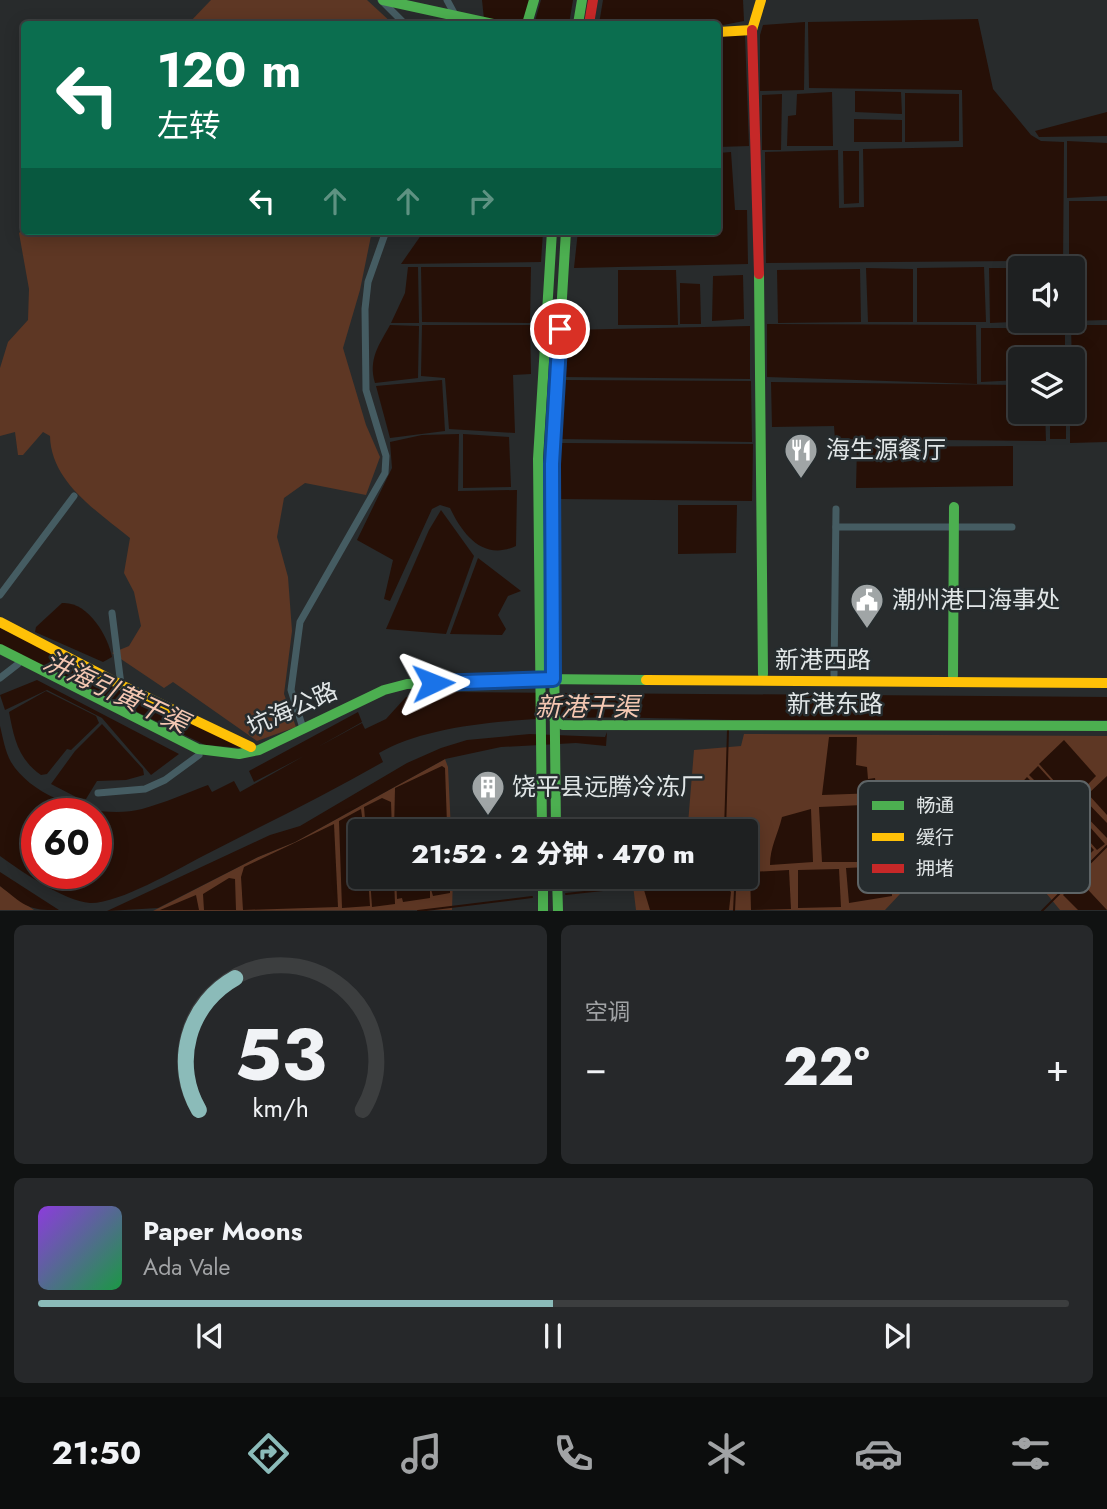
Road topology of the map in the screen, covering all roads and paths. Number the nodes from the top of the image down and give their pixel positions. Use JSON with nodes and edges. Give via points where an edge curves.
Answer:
{"nodes":[{"id":1,"x":382,"y":0,"type":"edge"},
{"id":2,"x":447,"y":0,"type":"edge"},
{"id":3,"x":534,"y":0,"type":"edge"},
{"id":4,"x":582,"y":0,"type":"edge"},
{"id":5,"x":593,"y":0,"type":"edge"},
{"id":6,"x":761,"y":0,"type":"edge"},
{"id":7,"x":402,"y":21,"type":"edge"},
{"id":8,"x":459,"y":21,"type":"edge"},
{"id":9,"x":528,"y":21,"type":"edge"},
{"id":10,"x":584,"y":21,"type":"edge"},
{"id":11,"x":585,"y":21,"type":"edge"},
{"id":12,"x":752,"y":30,"type":"junction"},
{"id":13,"x":721,"y":32,"type":"edge"},
{"id":14,"x":385,"y":235,"type":"edge"},
{"id":15,"x":552,"y":235,"type":"edge"},
{"id":16,"x":566,"y":235,"type":"edge"},
{"id":17,"x":74,"y":496,"type":"dead end"},
{"id":18,"x":954,"y":508,"type":"dead end"},
{"id":19,"x":836,"y":509,"type":"dead end"},
{"id":20,"x":836,"y":527,"type":"junction"},
{"id":21,"x":954,"y":527,"type":"junction"},
{"id":22,"x":1012,"y":527,"type":"dead end"},
{"id":23,"x":0,"y":595,"type":"edge"},
{"id":24,"x":112,"y":613,"type":"dead end"},
{"id":25,"x":0,"y":622,"type":"edge"},
{"id":26,"x":0,"y":649,"type":"edge"},
{"id":27,"x":18,"y":664,"type":"dead end"},
{"id":28,"x":763,"y":674,"type":"dead end"},
{"id":29,"x":834,"y":676,"type":"dead end"},
{"id":30,"x":953,"y":676,"type":"dead end"},
{"id":31,"x":0,"y":678,"type":"edge"},
{"id":32,"x":539,"y":679,"type":"junction"},
{"id":33,"x":553,"y":683,"type":"junction"},
{"id":34,"x":1107,"y":683,"type":"edge"},
{"id":35,"x":121,"y":685,"type":"junction"},
{"id":36,"x":302,"y":725,"type":"dead end"},
{"id":37,"x":557,"y":725,"type":"junction"},
{"id":38,"x":1107,"y":726,"type":"edge"},
{"id":39,"x":251,"y":747,"type":"dead end"},
{"id":40,"x":199,"y":755,"type":"dead end"},
{"id":41,"x":98,"y":793,"type":"dead end"},
{"id":42,"x":542,"y":819,"type":"edge"},
{"id":43,"x":556,"y":819,"type":"edge"},
{"id":44,"x":543,"y":889,"type":"edge"},
{"id":45,"x":557,"y":889,"type":"edge"},
{"id":46,"x":543,"y":910,"type":"edge"},
{"id":47,"x":558,"y":910,"type":"edge"}],
"edges":[{"from":1,"to":7,"type":"street"},
{"from":1,"to":8,"type":"main road"},
{"from":2,"to":8,"type":"street"},
{"from":3,"to":9,"type":"main road"},
{"from":4,"to":10,"type":"main road"},
{"from":5,"to":11,"type":"main road"},
{"from":6,"to":12,"type":"main road"},
{"from":12,"to":13,"type":"main road"},
{"from":12,"to":28,"type":"main road"},
{"from":14,"to":36,"type":"street","via":[[368,282],[365,309],[366,390],[386,456],[385,473],[300,622],[292,690]]},
{"from":15,"to":32,"type":"main road","via":[[538,459]]},
{"from":16,"to":33,"type":"main road","via":[[552,464]]},
{"from":17,"to":23,"type":"street"},
{"from":18,"to":21,"type":"main road"},
{"from":19,"to":20,"type":"street"},
{"from":20,"to":21,"type":"street"},
{"from":20,"to":29,"type":"street"},
{"from":21,"to":22,"type":"street"},
{"from":21,"to":30,"type":"main road"},
{"from":24,"to":35,"type":"street"},
{"from":25,"to":35,"type":"main road"},
{"from":26,"to":32,"type":"main road","name":"坑海公路","via":[[198,749],[219,753],[259,750],[384,690],[407,684]]},
{"from":27,"to":31,"type":"street"},
{"from":32,"to":33,"type":"main road","name":"新港西路"},
{"from":32,"to":42,"type":"main road"},
{"from":33,"to":34,"type":"main road","name":"新港西路"},
{"from":33,"to":37,"type":"main road"},
{"from":35,"to":39,"type":"main road"},
{"from":37,"to":38,"type":"main road","name":"新港东路"},
{"from":37,"to":43,"type":"main road"},
{"from":40,"to":41,"type":"street","via":[[145,789]]},
{"from":44,"to":46,"type":"main road"},
{"from":45,"to":47,"type":"main road"},
{"from":46,"to":47,"type":"main road"}]}
